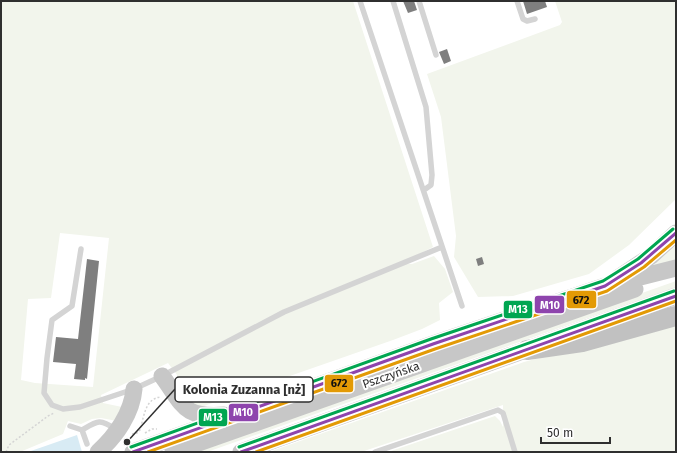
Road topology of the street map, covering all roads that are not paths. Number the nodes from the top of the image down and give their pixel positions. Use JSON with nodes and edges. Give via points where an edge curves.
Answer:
{"nodes":[{"id":1,"x":360,"y":1,"type":"edge"},
{"id":2,"x":393,"y":1,"type":"edge"},
{"id":3,"x":419,"y":1,"type":"edge"},
{"id":4,"x":517,"y":1,"type":"edge"},
{"id":5,"x":535,"y":19,"type":"dead end"},
{"id":6,"x":436,"y":55,"type":"dead end"},
{"id":7,"x":424,"y":190,"type":"junction"},
{"id":8,"x":676,"y":233,"type":"edge"},
{"id":9,"x":442,"y":247,"type":"junction"},
{"id":10,"x":81,"y":249,"type":"dead end"},
{"id":11,"x":676,"y":268,"type":"edge"},
{"id":12,"x":676,"y":273,"type":"edge"},
{"id":13,"x":605,"y":286,"type":"junction"},
{"id":14,"x":676,"y":296,"type":"edge"},
{"id":15,"x":462,"y":306,"type":"dead end"},
{"id":16,"x":676,"y":316,"type":"edge"},
{"id":17,"x":527,"y":350,"type":"junction"},
{"id":18,"x":162,"y":376,"type":"junction"},
{"id":19,"x":134,"y":389,"type":"junction"},
{"id":20,"x":242,"y":413,"type":"junction"},
{"id":21,"x":70,"y":426,"type":"dead end"},
{"id":22,"x":82,"y":430,"type":"junction"},
{"id":23,"x":124,"y":432,"type":"junction"},
{"id":24,"x":93,"y":448,"type":"edge"},
{"id":25,"x":133,"y":452,"type":"edge"},
{"id":26,"x":173,"y":452,"type":"edge"},
{"id":27,"x":244,"y":452,"type":"edge"},
{"id":28,"x":375,"y":452,"type":"edge"},
{"id":29,"x":515,"y":452,"type":"edge"}],
"edges":[{"from":1,"to":7,"type":"lane"},
{"from":2,"to":7,"type":"lane","via":[[426,107],[432,174],[431,185]]},
{"from":3,"to":6,"type":"lane"},
{"from":4,"to":5,"type":"lane","via":[[523,19]]},
{"from":7,"to":9,"type":"lane"},
{"from":8,"to":13,"type":"main road","via":[[646,259]]},
{"from":9,"to":15,"type":"lane"},
{"from":9,"to":18,"type":"lane","via":[[284,312]]},
{"from":10,"to":19,"type":"lane","via":[[72,306],[52,320],[44,393],[52,405],[63,409],[80,407]]},
{"from":11,"to":13,"type":"main road"},
{"from":12,"to":26,"type":"main road","name":"Pszczyńska"},
{"from":13,"to":20,"type":"main road"},
{"from":14,"to":17,"type":"main road","name":"Pszczyńska"},
{"from":16,"to":17,"type":"highway","via":[[582,342]]},
{"from":17,"to":27,"type":"main road","name":"Pszczyńska"},
{"from":18,"to":19,"type":"lane"},
{"from":18,"to":20,"type":"main road","via":[[177,399],[193,413],[203,416]]},
{"from":19,"to":23,"type":"main road"},
{"from":20,"to":25,"type":"main road"},
{"from":21,"to":22,"type":"lane"},
{"from":22,"to":23,"type":"lane","via":[[100,421]]},
{"from":22,"to":24,"type":"lane"},
{"from":23,"to":24,"type":"main road","via":[[106,445]]},
{"from":28,"to":29,"type":"lane","via":[[498,410],[503,413]]}]}
